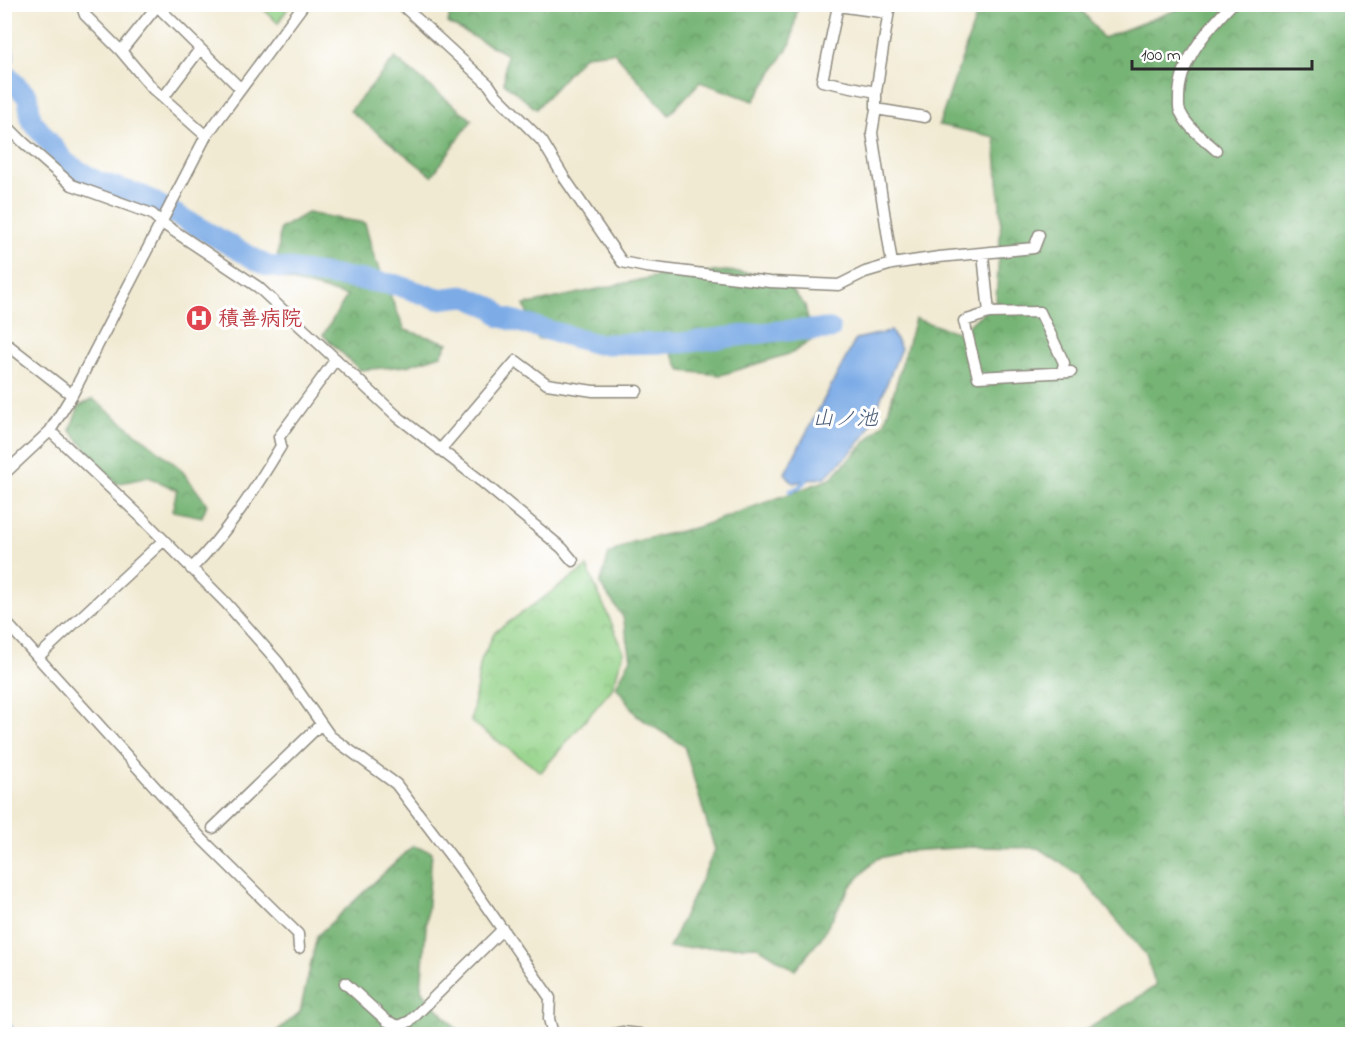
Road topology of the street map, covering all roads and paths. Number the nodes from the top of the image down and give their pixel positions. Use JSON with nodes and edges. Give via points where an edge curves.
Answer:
{"nodes":[{"id":1,"x":304,"y":4,"type":"edge"},
{"id":2,"x":401,"y":4,"type":"edge"},
{"id":3,"x":1232,"y":4,"type":"edge"},
{"id":4,"x":81,"y":5,"type":"edge"},
{"id":5,"x":156,"y":5,"type":"edge"},
{"id":6,"x":889,"y":9,"type":"edge"},
{"id":7,"x":200,"y":49,"type":"junction"},
{"id":8,"x":121,"y":51,"type":"junction"},
{"id":9,"x":241,"y":89,"type":"junction"},
{"id":10,"x":876,"y":92,"type":"junction"},
{"id":11,"x":163,"y":98,"type":"junction"},
{"id":12,"x":876,"y":108,"type":"junction"},
{"id":13,"x":925,"y":117,"type":"dead end"},
{"id":14,"x":4,"y":123,"type":"edge"},
{"id":15,"x":206,"y":136,"type":"junction"},
{"id":16,"x":1216,"y":150,"type":"dead end"},
{"id":17,"x":163,"y":220,"type":"junction"},
{"id":18,"x":1039,"y":235,"type":"dead end"},
{"id":19,"x":983,"y":254,"type":"junction"},
{"id":20,"x":892,"y":264,"type":"junction"},
{"id":21,"x":989,"y":313,"type":"junction"},
{"id":22,"x":4,"y":342,"type":"edge"},
{"id":23,"x":336,"y":359,"type":"junction"},
{"id":24,"x":637,"y":391,"type":"dead end"},
{"id":25,"x":72,"y":395,"type":"junction"},
{"id":26,"x":50,"y":431,"type":"junction"},
{"id":27,"x":441,"y":450,"type":"junction"},
{"id":28,"x":4,"y":474,"type":"edge"},
{"id":29,"x":163,"y":541,"type":"junction"},
{"id":30,"x":573,"y":561,"type":"dead end"},
{"id":31,"x":191,"y":569,"type":"junction"},
{"id":32,"x":4,"y":620,"type":"edge"},
{"id":33,"x":38,"y":657,"type":"junction"},
{"id":34,"x":321,"y":724,"type":"junction"},
{"id":35,"x":213,"y":828,"type":"dead end"},
{"id":36,"x":503,"y":929,"type":"junction"},
{"id":37,"x":299,"y":948,"type":"dead end"},
{"id":38,"x":345,"y":983,"type":"dead end"},
{"id":39,"x":553,"y":1035,"type":"edge"},
{"id":40,"x":613,"y":1035,"type":"edge"},
{"id":41,"x":640,"y":1035,"type":"edge"}],
"edges":[{"from":1,"to":9,"type":"street"},
{"from":2,"to":20,"type":"street","via":[[489,85],[542,141],[622,262],[823,286],[839,285]]},
{"from":3,"to":16,"type":"street","via":[[1196,47],[1179,92],[1179,111]]},
{"from":4,"to":8,"type":"street","via":[[85,15]]},
{"from":5,"to":7,"type":"street"},
{"from":5,"to":8,"type":"street"},
{"from":6,"to":10,"type":"street"},
{"from":6,"to":10,"type":"street","via":[[838,6],[822,81]]},
{"from":7,"to":9,"type":"street"},
{"from":7,"to":11,"type":"street"},
{"from":8,"to":11,"type":"street"},
{"from":9,"to":15,"type":"street"},
{"from":10,"to":12,"type":"street"},
{"from":11,"to":15,"type":"street"},
{"from":12,"to":13,"type":"street"},
{"from":12,"to":20,"type":"street","via":[[872,133]]},
{"from":14,"to":17,"type":"street","via":[[72,185]]},
{"from":15,"to":17,"type":"street"},
{"from":17,"to":23,"type":"street","via":[[258,286]]},
{"from":17,"to":25,"type":"street"},
{"from":18,"to":19,"type":"street","via":[[1034,248]]},
{"from":19,"to":20,"type":"street"},
{"from":19,"to":21,"type":"street"},
{"from":21,"to":21,"type":"street","via":[[1040,312],[1066,372],[978,377],[964,321]]},
{"from":22,"to":25,"type":"street"},
{"from":23,"to":27,"type":"street","via":[[398,417]]},
{"from":23,"to":31,"type":"street","via":[[279,437],[281,446],[256,487]]},
{"from":24,"to":27,"type":"street","via":[[593,391],[547,384],[516,361]]},
{"from":25,"to":26,"type":"street"},
{"from":26,"to":28,"type":"street"},
{"from":26,"to":29,"type":"street"},
{"from":27,"to":30,"type":"street"},
{"from":29,"to":31,"type":"street"},
{"from":29,"to":33,"type":"street"},
{"from":31,"to":34,"type":"street","via":[[278,662]]},
{"from":32,"to":33,"type":"street"},
{"from":33,"to":37,"type":"street","via":[[203,840],[298,934]]},
{"from":34,"to":35,"type":"street"},
{"from":34,"to":36,"type":"street","via":[[330,736],[396,784]]},
{"from":36,"to":38,"type":"street","via":[[410,1021],[399,1026],[387,1021]]},
{"from":36,"to":39,"type":"street","via":[[550,998]]},
{"from":40,"to":41,"type":"street"}]}
